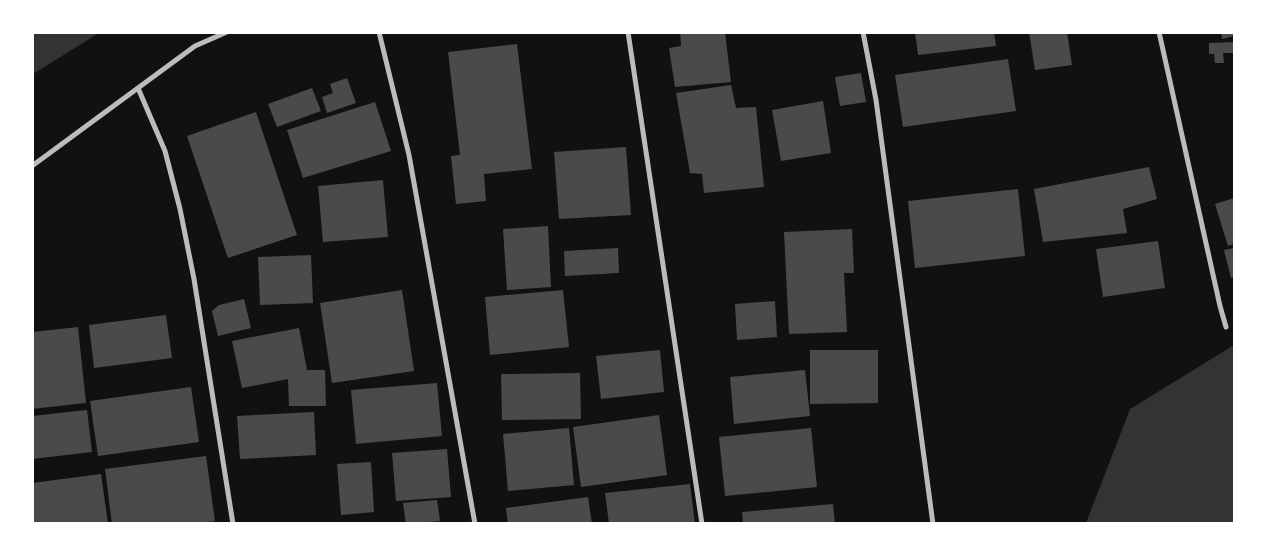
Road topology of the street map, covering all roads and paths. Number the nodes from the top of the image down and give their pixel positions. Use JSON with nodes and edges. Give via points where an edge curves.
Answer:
{"nodes":[{"id":1,"x":227,"y":32,"type":"edge"},
{"id":2,"x":379,"y":32,"type":"edge"},
{"id":3,"x":628,"y":32,"type":"edge"},
{"id":4,"x":863,"y":32,"type":"edge"},
{"id":5,"x":1159,"y":32,"type":"edge"},
{"id":6,"x":138,"y":88,"type":"junction"},
{"id":7,"x":32,"y":166,"type":"edge"},
{"id":8,"x":1226,"y":327,"type":"dead end"},
{"id":9,"x":233,"y":524,"type":"edge"},
{"id":10,"x":475,"y":524,"type":"edge"},
{"id":11,"x":702,"y":524,"type":"edge"},
{"id":12,"x":933,"y":524,"type":"edge"}],
"edges":[{"from":1,"to":6,"type":"street","via":[[195,46]]},
{"from":2,"to":10,"type":"street","via":[[409,155]]},
{"from":3,"to":11,"type":"street"},
{"from":4,"to":12,"type":"street","via":[[876,100]]},
{"from":5,"to":8,"type":"street"},
{"from":6,"to":7,"type":"street"},
{"from":6,"to":9,"type":"street","via":[[165,150],[180,209]]}]}
